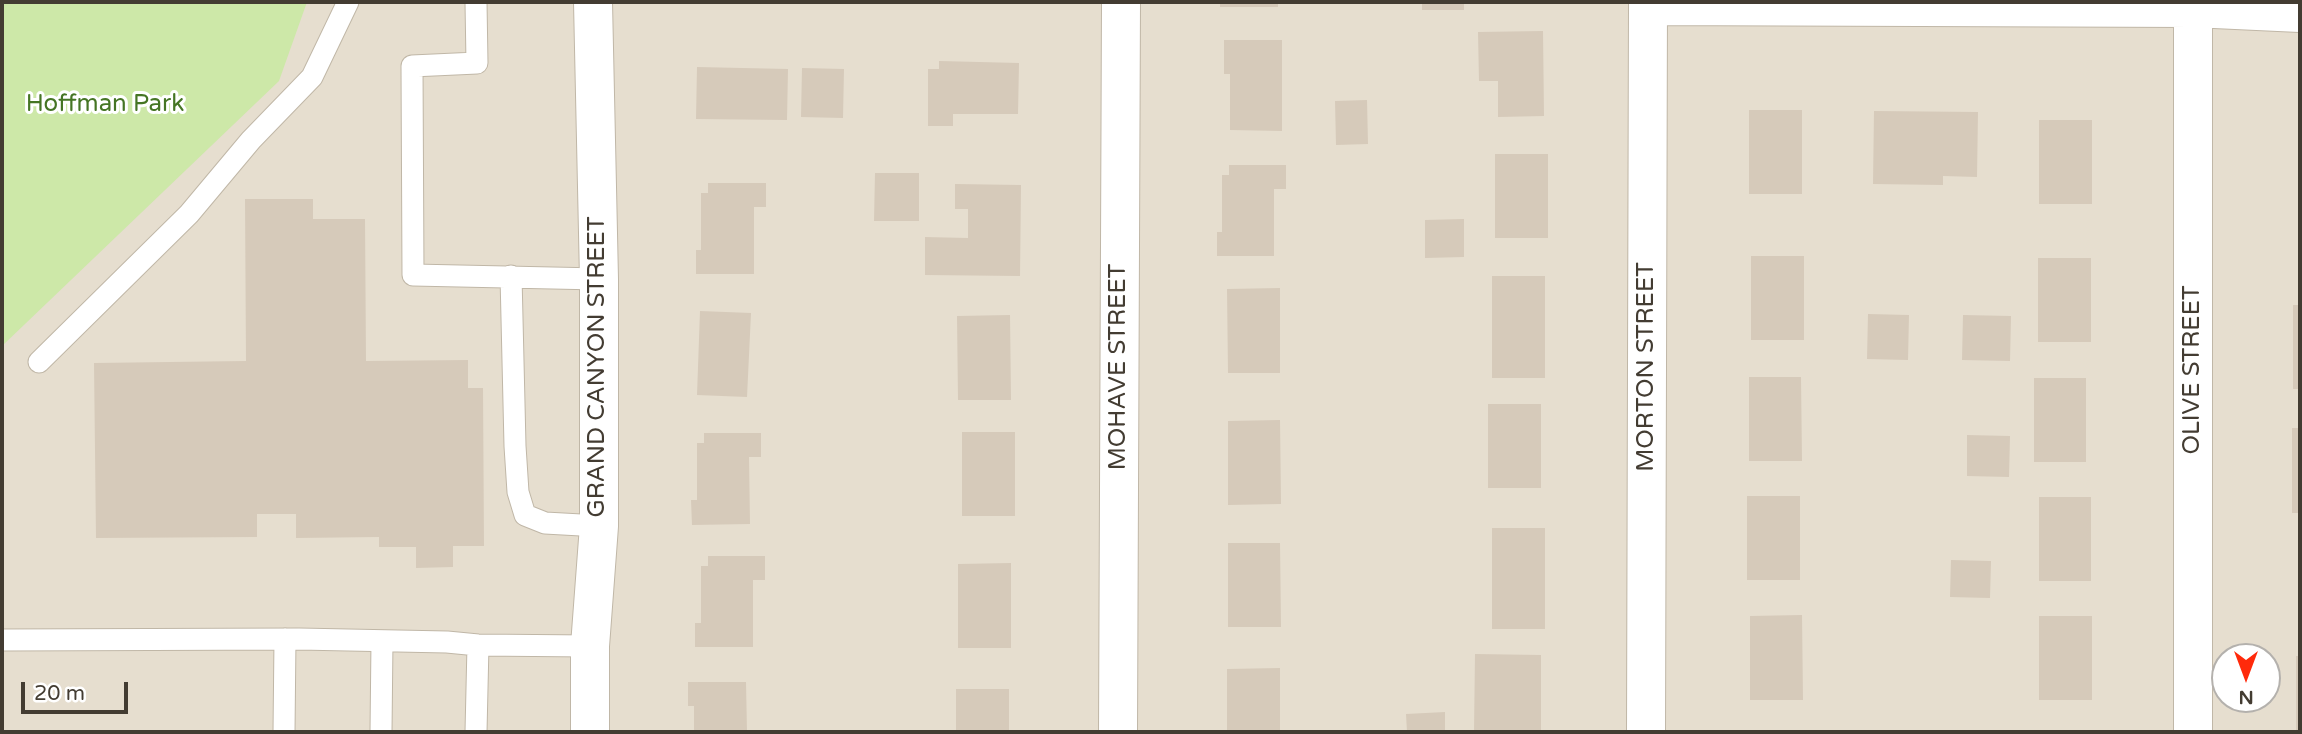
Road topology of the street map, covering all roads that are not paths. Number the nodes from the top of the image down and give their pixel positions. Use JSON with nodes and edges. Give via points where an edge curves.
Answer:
{"nodes":[{"id":1,"x":348,"y":2,"type":"edge"},
{"id":2,"x":476,"y":2,"type":"edge"},
{"id":3,"x":593,"y":2,"type":"edge"},
{"id":4,"x":1121,"y":2,"type":"edge"},
{"id":5,"x":1648,"y":4,"type":"edge"},
{"id":6,"x":2193,"y":8,"type":"junction"},
{"id":7,"x":2300,"y":13,"type":"edge"},
{"id":8,"x":511,"y":276,"type":"junction"},
{"id":9,"x":599,"y":279,"type":"junction"},
{"id":10,"x":39,"y":362,"type":"dead end"},
{"id":11,"x":599,"y":526,"type":"junction"},
{"id":12,"x":285,"y":639,"type":"junction"},
{"id":13,"x":2,"y":640,"type":"edge"},
{"id":14,"x":382,"y":641,"type":"junction"},
{"id":15,"x":478,"y":645,"type":"junction"},
{"id":16,"x":590,"y":646,"type":"junction"},
{"id":17,"x":284,"y":732,"type":"edge"},
{"id":18,"x":381,"y":732,"type":"edge"},
{"id":19,"x":476,"y":732,"type":"edge"},
{"id":20,"x":590,"y":732,"type":"edge"},
{"id":21,"x":1118,"y":732,"type":"edge"},
{"id":22,"x":1646,"y":732,"type":"edge"},
{"id":23,"x":2193,"y":732,"type":"edge"}],
"edges":[{"from":1,"to":10,"type":"lane","via":[[312,77],[189,214]]},
{"from":2,"to":8,"type":"lane","via":[[477,63],[412,66],[413,275]]},
{"from":3,"to":9,"type":"street","name":"GRAND CANYON STREET"},
{"from":4,"to":21,"type":"street","name":"MOHAVE STREET"},
{"from":5,"to":6,"type":"street"},
{"from":5,"to":22,"type":"street","name":"MORTON STREET"},
{"from":6,"to":7,"type":"street"},
{"from":6,"to":23,"type":"street","name":"OLIVE STREET"},
{"from":8,"to":9,"type":"lane"},
{"from":8,"to":11,"type":"lane","via":[[515,446],[518,492],[525,515],[545,523]]},
{"from":9,"to":11,"type":"street","name":"GRAND CANYON STREET"},
{"from":11,"to":16,"type":"street","name":"GRAND CANYON STREET"},
{"from":12,"to":13,"type":"lane"},
{"from":12,"to":14,"type":"lane"},
{"from":12,"to":17,"type":"lane"},
{"from":14,"to":15,"type":"lane"},
{"from":14,"to":18,"type":"lane"},
{"from":15,"to":16,"type":"lane"},
{"from":15,"to":19,"type":"lane"},
{"from":16,"to":20,"type":"street","name":"GRAND CANYON STREET"}]}
